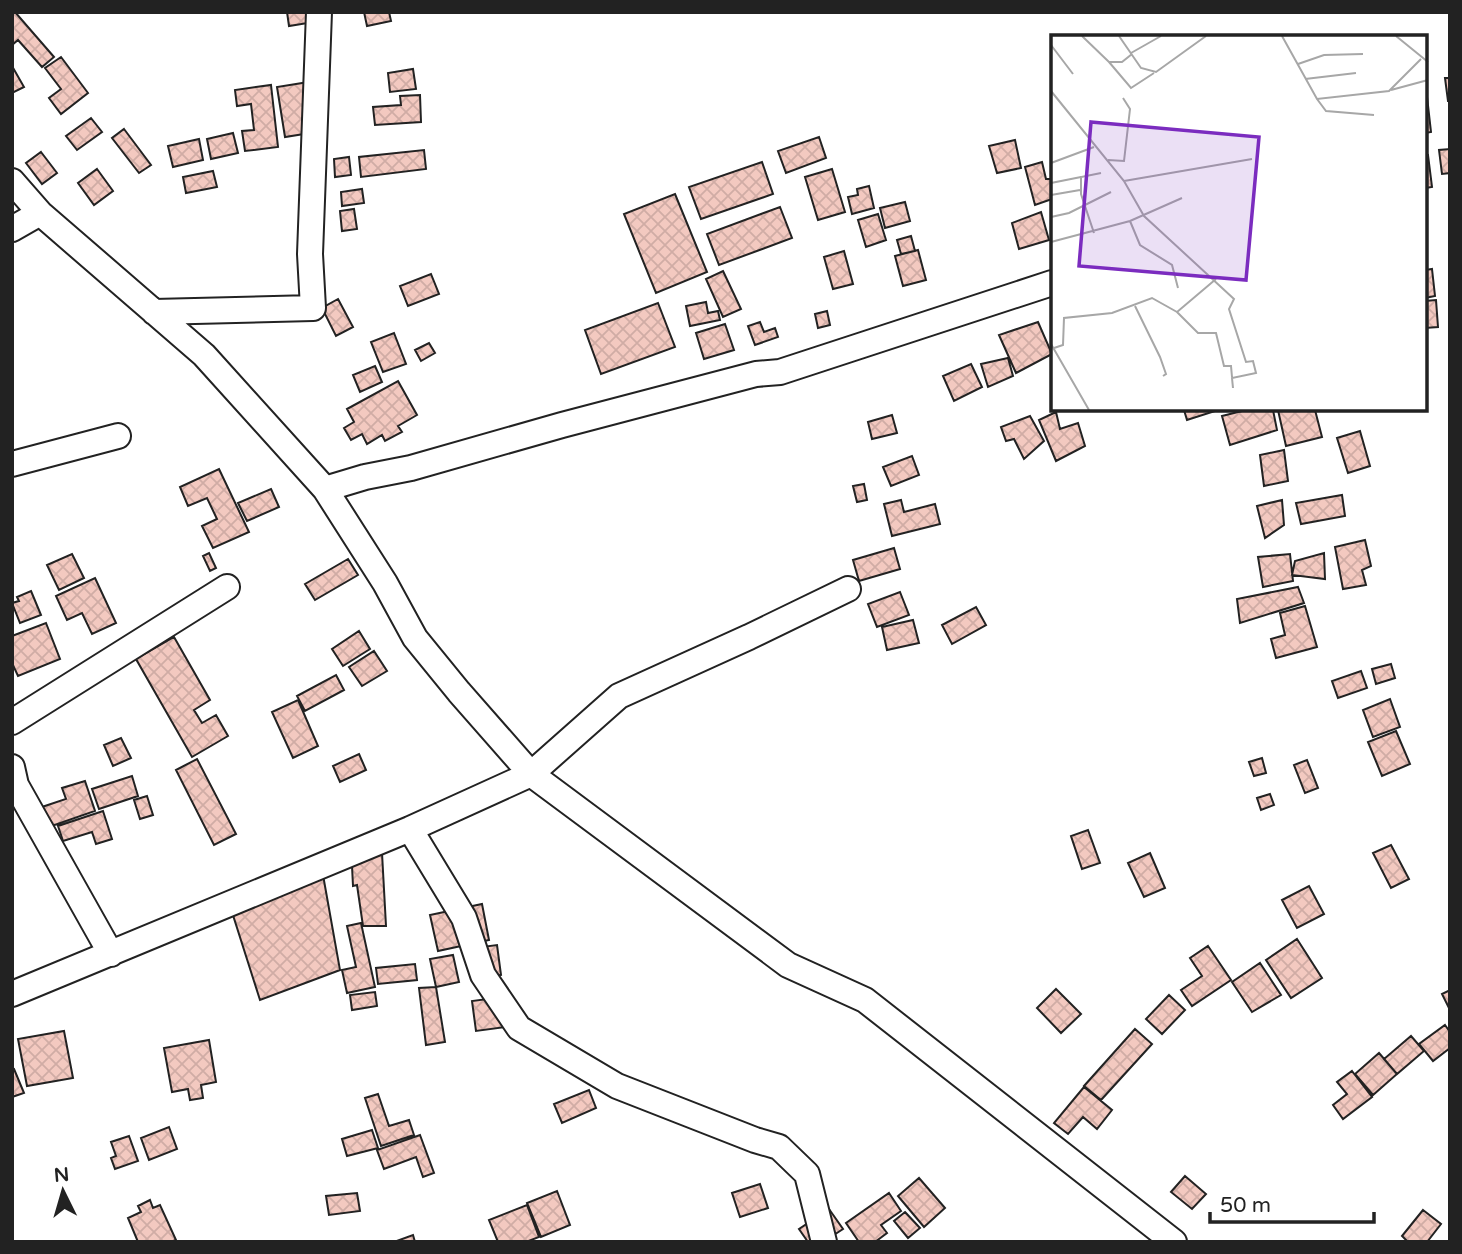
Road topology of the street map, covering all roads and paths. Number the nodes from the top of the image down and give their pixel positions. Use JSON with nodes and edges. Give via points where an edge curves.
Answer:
{"nodes":[{"id":1,"x":319,"y":12,"type":"edge"},
{"id":2,"x":12,"y":181,"type":"edge"},
{"id":3,"x":40,"y":213,"type":"junction"},
{"id":4,"x":12,"y":229,"type":"edge"},
{"id":5,"x":1051,"y":283,"type":"edge"},
{"id":6,"x":154,"y":312,"type":"junction"},
{"id":7,"x":118,"y":436,"type":"dead end"},
{"id":8,"x":12,"y":464,"type":"edge"},
{"id":9,"x":324,"y":489,"type":"junction"},
{"id":10,"x":227,"y":587,"type":"dead end"},
{"id":11,"x":848,"y":589,"type":"dead end"},
{"id":12,"x":12,"y":722,"type":"edge"},
{"id":13,"x":12,"y":767,"type":"edge"},
{"id":14,"x":531,"y":774,"type":"junction"},
{"id":15,"x":410,"y":829,"type":"junction"},
{"id":16,"x":111,"y":954,"type":"junction"},
{"id":17,"x":12,"y":994,"type":"edge"},
{"id":18,"x":824,"y":1242,"type":"edge"},
{"id":19,"x":1174,"y":1242,"type":"edge"}],
"edges":[{"from":1,"to":6,"type":"street","via":[[310,254],[313,308]]},
{"from":2,"to":3,"type":"street"},
{"from":3,"to":4,"type":"street"},
{"from":3,"to":6,"type":"street"},
{"from":5,"to":9,"type":"street","via":[[780,372],[756,374]]},
{"from":6,"to":9,"type":"street","via":[[204,355]]},
{"from":7,"to":8,"type":"street"},
{"from":9,"to":14,"type":"street","via":[[415,638]]},
{"from":10,"to":12,"type":"street"},
{"from":11,"to":14,"type":"street","via":[[619,696]]},
{"from":13,"to":16,"type":"street","via":[[16,785]]},
{"from":14,"to":15,"type":"street"},
{"from":14,"to":19,"type":"street","via":[[788,965],[865,1000]]},
{"from":15,"to":16,"type":"street"},
{"from":15,"to":18,"type":"street","via":[[464,918],[483,975],[519,1028],[617,1086],[779,1147],[807,1174]]},
{"from":16,"to":17,"type":"street"}]}
